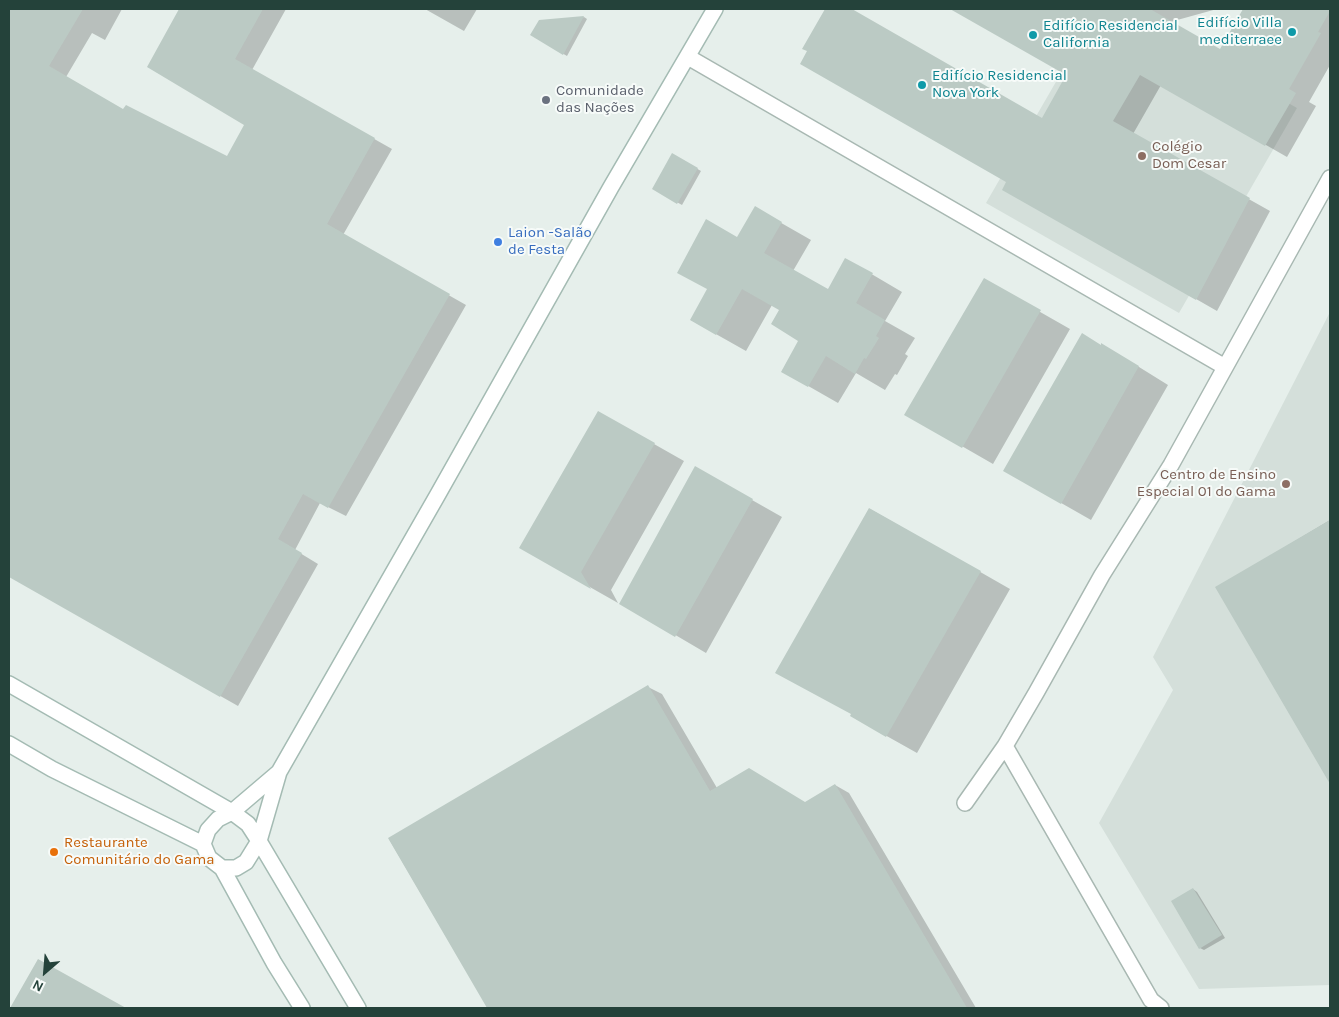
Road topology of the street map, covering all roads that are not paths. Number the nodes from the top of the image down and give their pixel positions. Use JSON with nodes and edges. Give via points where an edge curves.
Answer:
{"nodes":[{"id":1,"x":715,"y":9,"type":"edge"},
{"id":2,"x":688,"y":56,"type":"junction"},
{"id":3,"x":1330,"y":178,"type":"edge"},
{"id":4,"x":1225,"y":367,"type":"junction"},
{"id":5,"x":9,"y":684,"type":"edge"},
{"id":6,"x":9,"y":744,"type":"edge"},
{"id":7,"x":1004,"y":746,"type":"junction"},
{"id":8,"x":279,"y":772,"type":"junction"},
{"id":9,"x":965,"y":803,"type":"dead end"},
{"id":10,"x":232,"y":812,"type":"junction"},
{"id":11,"x":259,"y":841,"type":"junction"},
{"id":12,"x":203,"y":844,"type":"junction"},
{"id":13,"x":222,"y":868,"type":"junction"},
{"id":14,"x":302,"y":1008,"type":"edge"},
{"id":15,"x":358,"y":1008,"type":"edge"},
{"id":16,"x":1161,"y":1008,"type":"edge"}],
"edges":[{"from":1,"to":2,"type":"street"},
{"from":2,"to":4,"type":"street"},
{"from":2,"to":8,"type":"street"},
{"from":3,"to":4,"type":"street"},
{"from":4,"to":7,"type":"street"},
{"from":5,"to":10,"type":"street"},
{"from":6,"to":12,"type":"street","via":[[52,769]]},
{"from":7,"to":9,"type":"street"},
{"from":7,"to":16,"type":"street","via":[[1151,1000]]},
{"from":8,"to":10,"type":"street"},
{"from":8,"to":11,"type":"street"},
{"from":10,"to":11,"type":"street","via":[[248,824]]},
{"from":10,"to":12,"type":"street","via":[[218,819],[208,830]]},
{"from":11,"to":13,"type":"street","via":[[246,862],[236,868]]},
{"from":11,"to":15,"type":"street"},
{"from":12,"to":13,"type":"street","via":[[208,858]]},
{"from":13,"to":14,"type":"street"}]}
